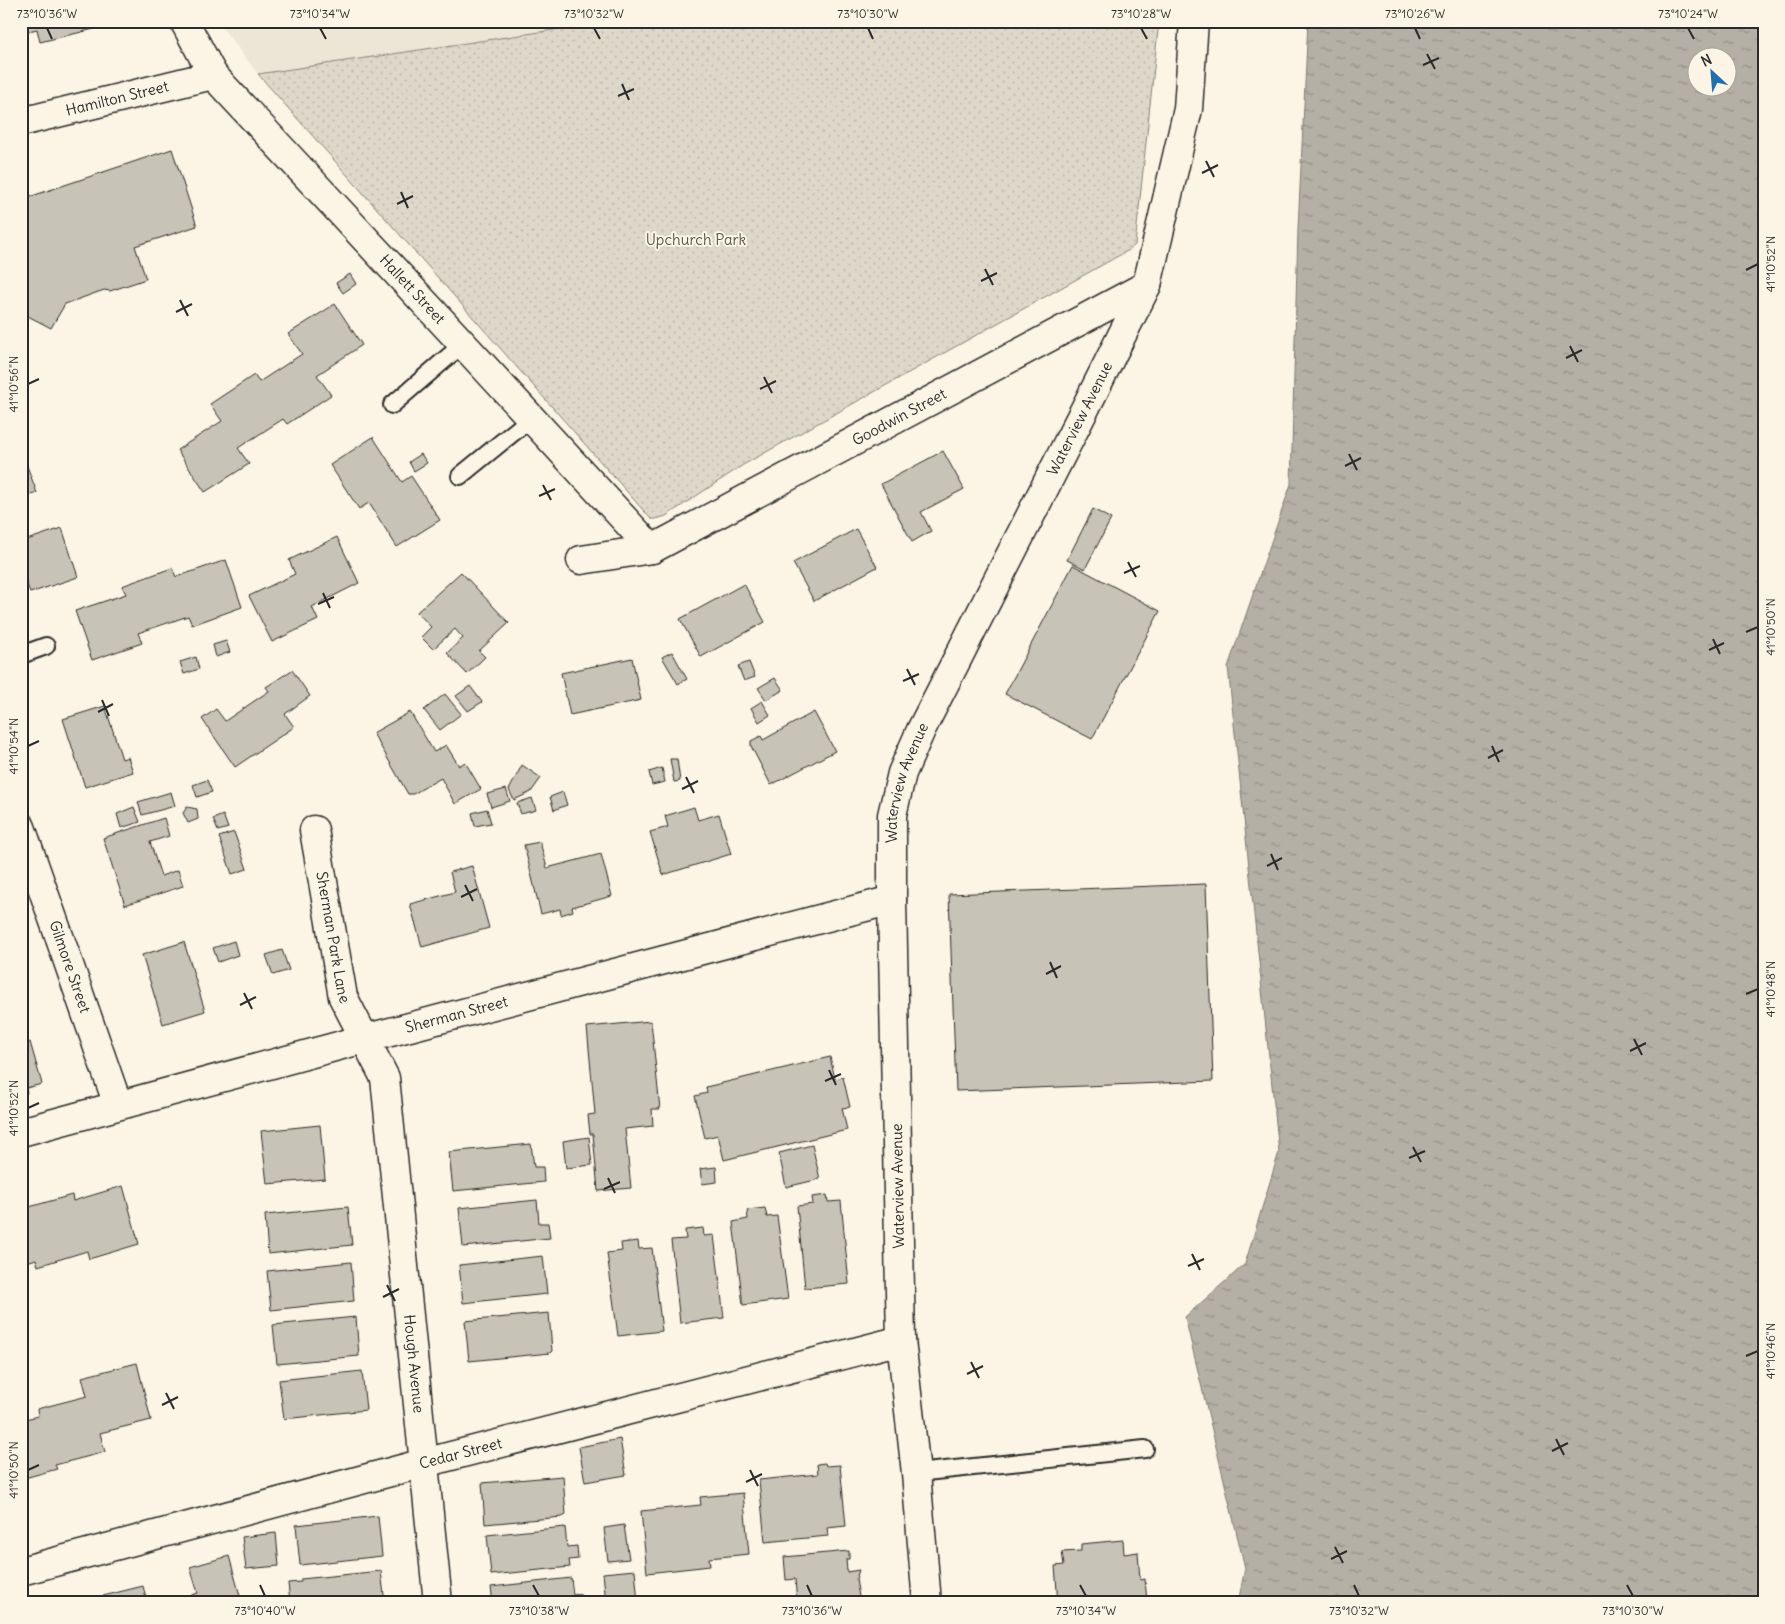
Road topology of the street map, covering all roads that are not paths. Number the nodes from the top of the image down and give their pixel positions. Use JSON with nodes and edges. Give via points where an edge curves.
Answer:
{"nodes":[{"id":1,"x":184,"y":21,"type":"edge"},
{"id":2,"x":1194,"y":21,"type":"edge"},
{"id":3,"x":213,"y":76,"type":"junction"},
{"id":4,"x":21,"y":122,"type":"edge"},
{"id":5,"x":1147,"y":285,"type":"junction"},
{"id":6,"x":463,"y":344,"type":"junction"},
{"id":7,"x":392,"y":405,"type":"dead end"},
{"id":8,"x":530,"y":418,"type":"junction"},
{"id":9,"x":460,"y":476,"type":"dead end"},
{"id":10,"x":652,"y":549,"type":"junction"},
{"id":11,"x":582,"y":560,"type":"dead end"},
{"id":12,"x":46,"y":646,"type":"dead end"},
{"id":13,"x":21,"y":654,"type":"edge"},
{"id":14,"x":21,"y":827,"type":"edge"},
{"id":15,"x":314,"y":830,"type":"dead end"},
{"id":16,"x":892,"y":900,"type":"junction"},
{"id":17,"x":364,"y":1039,"type":"junction"},
{"id":18,"x":118,"y":1106,"type":"junction"},
{"id":19,"x":21,"y":1132,"type":"edge"},
{"id":20,"x":901,"y":1340,"type":"junction"},
{"id":21,"x":1145,"y":1449,"type":"dead end"},
{"id":22,"x":424,"y":1463,"type":"junction"},
{"id":23,"x":916,"y":1473,"type":"junction"},
{"id":24,"x":21,"y":1571,"type":"edge"},
{"id":25,"x":438,"y":1603,"type":"edge"},
{"id":26,"x":927,"y":1603,"type":"edge"}],
"edges":[{"from":1,"to":3,"type":"street","name":"Hallett Street"},
{"from":2,"to":5,"type":"street","name":"Waterview Avenue","via":[[1188,109]]},
{"from":3,"to":4,"type":"street","name":"Hamilton Street"},
{"from":3,"to":6,"type":"street","name":"Hallett Street"},
{"from":5,"to":10,"type":"street","name":"Goodwin Street"},
{"from":5,"to":16,"type":"street","name":"Waterview Avenue","via":[[902,773],[892,816]]},
{"from":6,"to":7,"type":"lane"},
{"from":6,"to":8,"type":"street","name":"Hallett Street"},
{"from":8,"to":9,"type":"lane"},
{"from":8,"to":10,"type":"street","name":"Hallett Street"},
{"from":10,"to":11,"type":"street","name":"Goodwin Street"},
{"from":12,"to":13,"type":"lane"},
{"from":14,"to":18,"type":"street","name":"Gilmore Street"},
{"from":15,"to":17,"type":"street","name":"Sherman Park Lane","via":[[343,997]]},
{"from":16,"to":17,"type":"street","name":"Sherman Street"},
{"from":16,"to":20,"type":"street","name":"Waterview Avenue"},
{"from":17,"to":18,"type":"street","name":"Sherman Street"},
{"from":17,"to":22,"type":"street","name":"Hough Avenue","via":[[385,1078]]},
{"from":18,"to":19,"type":"street","name":"Sherman Street"},
{"from":20,"to":22,"type":"street","name":"Cedar Street"},
{"from":20,"to":23,"type":"street","name":"Waterview Avenue"},
{"from":21,"to":23,"type":"lane"},
{"from":22,"to":24,"type":"street","name":"Cedar Street"},
{"from":22,"to":25,"type":"street","name":"Hough Avenue"},
{"from":23,"to":26,"type":"street","name":"Waterview Avenue"}]}
